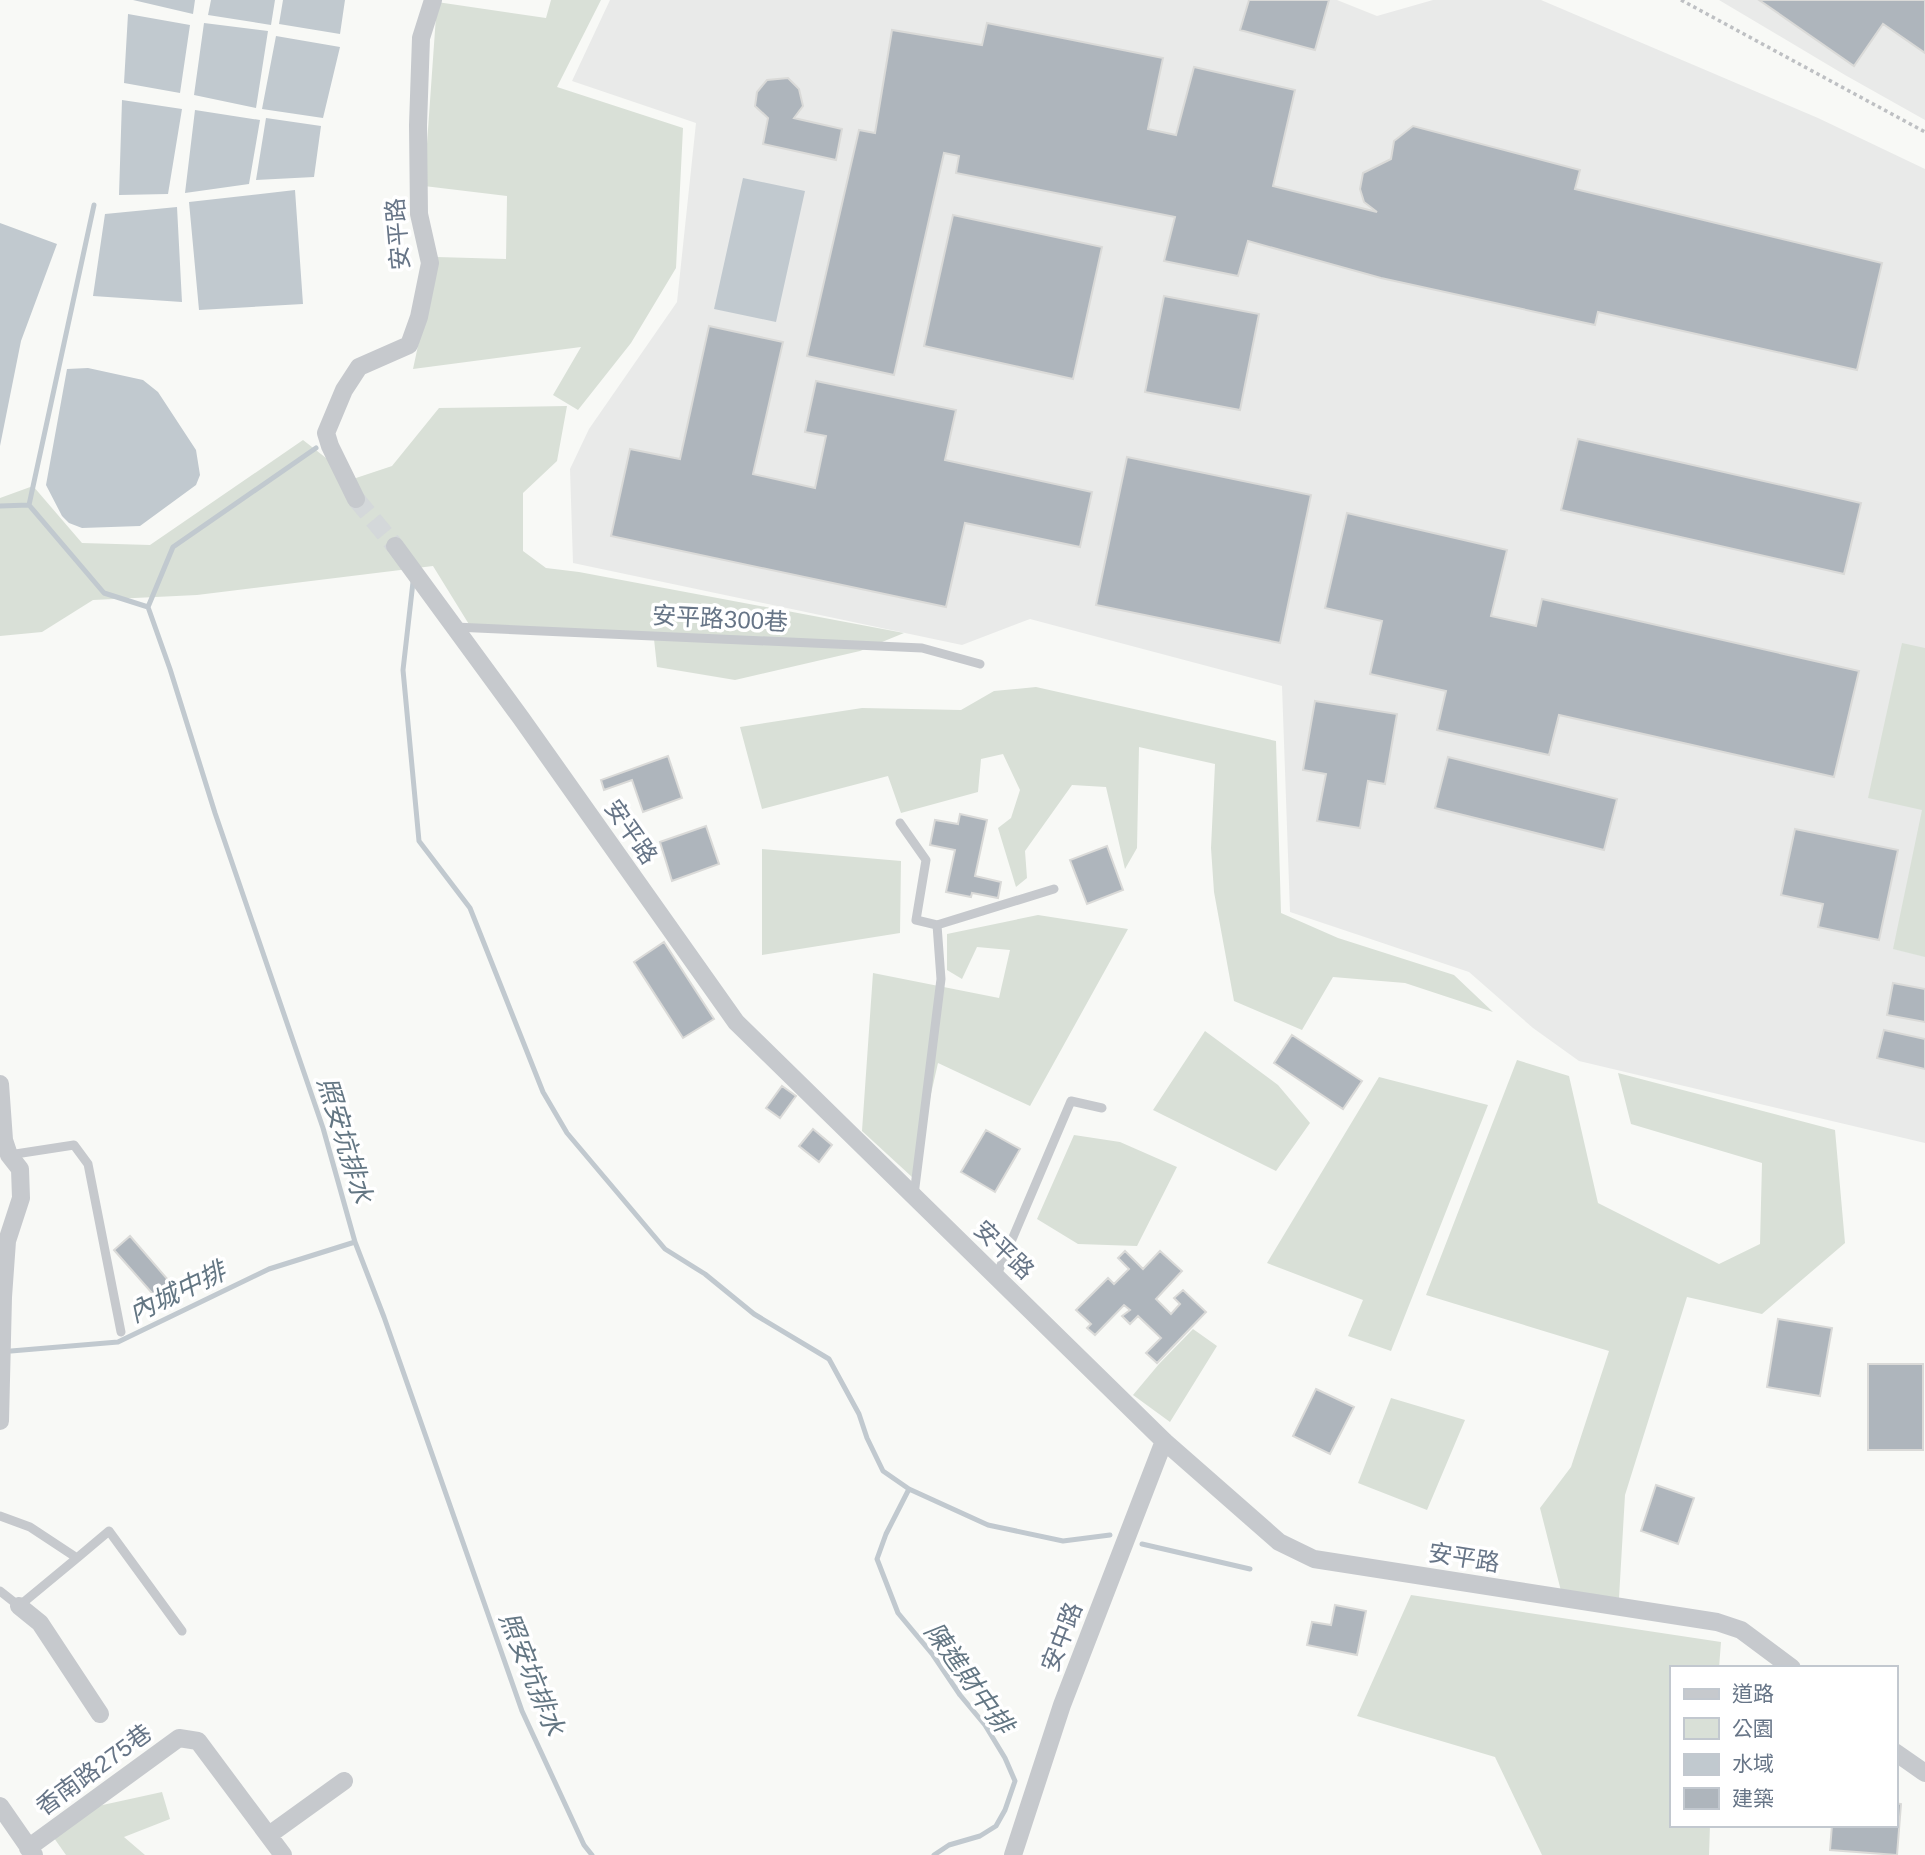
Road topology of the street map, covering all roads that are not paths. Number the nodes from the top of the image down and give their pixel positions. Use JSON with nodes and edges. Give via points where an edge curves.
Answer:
{"nodes":[{"id":1,"x":433,"y":0,"type":"edge"},
{"id":2,"x":356,"y":499,"type":"tunnel mouth"},
{"id":3,"x":396,"y":546,"type":"tunnel mouth"},
{"id":4,"x":455,"y":627,"type":"junction"},
{"id":5,"x":980,"y":664,"type":"dead end"},
{"id":6,"x":900,"y":823,"type":"dead end"},
{"id":7,"x":1054,"y":888,"type":"dead end"},
{"id":8,"x":937,"y":925,"type":"junction"},
{"id":9,"x":0,"y":1084,"type":"edge"},
{"id":10,"x":1102,"y":1108,"type":"dead end"},
{"id":11,"x":9,"y":1155,"type":"junction"},
{"id":12,"x":914,"y":1196,"type":"junction"},
{"id":13,"x":996,"y":1277,"type":"junction"},
{"id":14,"x":121,"y":1332,"type":"dead end"},
{"id":15,"x":0,"y":1421,"type":"edge"},
{"id":16,"x":1164,"y":1441,"type":"junction"},
{"id":17,"x":0,"y":1516,"type":"edge"},
{"id":18,"x":77,"y":1558,"type":"junction"},
{"id":19,"x":0,"y":1591,"type":"edge"},
{"id":20,"x":19,"y":1606,"type":"junction"},
{"id":21,"x":182,"y":1631,"type":"dead end"},
{"id":22,"x":1789,"y":1666,"type":"edge"},
{"id":23,"x":100,"y":1714,"type":"dead end"},
{"id":24,"x":1897,"y":1753,"type":"edge"},
{"id":25,"x":1925,"y":1773,"type":"edge"},
{"id":26,"x":344,"y":1781,"type":"dead end"},
{"id":27,"x":0,"y":1806,"type":"edge"},
{"id":28,"x":269,"y":1835,"type":"junction"},
{"id":29,"x":31,"y":1851,"type":"edge"},
{"id":30,"x":283,"y":1855,"type":"edge"},
{"id":31,"x":1013,"y":1855,"type":"edge"}],
"edges":[{"from":1,"to":2,"type":"street","name":"安平路","via":[[421,38],[419,214],[430,263],[419,317],[409,345],[359,367],[326,433]]},
{"from":3,"to":4,"type":"street","name":"安平路"},
{"from":4,"to":5,"type":"lane","name":"安平路300巷","via":[[922,648]]},
{"from":4,"to":12,"type":"street","name":"安平路","via":[[736,1022]]},
{"from":6,"to":8,"type":"lane","via":[[926,860],[916,920]]},
{"from":7,"to":8,"type":"lane"},
{"from":8,"to":12,"type":"lane","via":[[941,979]]},
{"from":9,"to":11,"type":"street"},
{"from":10,"to":13,"type":"lane","via":[[1071,1101]]},
{"from":11,"to":14,"type":"lane","via":[[74,1145],[88,1164]]},
{"from":11,"to":15,"type":"street","via":[[20,1169],[21,1198],[7,1241]]},
{"from":12,"to":13,"type":"street","name":"安平路"},
{"from":13,"to":16,"type":"street","name":"安平路"},
{"from":16,"to":22,"type":"street","name":"安平路","via":[[1279,1542],[1314,1559],[1717,1622],[1741,1630]]},
{"from":16,"to":31,"type":"street","name":"安中路","via":[[1062,1704]]},
{"from":17,"to":18,"type":"lane","via":[[30,1527]]},
{"from":18,"to":20,"type":"lane"},
{"from":18,"to":21,"type":"lane","via":[[109,1531]]},
{"from":19,"to":20,"type":"lane"},
{"from":20,"to":23,"type":"street","via":[[40,1623]]},
{"from":24,"to":25,"type":"street"},
{"from":26,"to":28,"type":"street"},
{"from":27,"to":29,"type":"street"},
{"from":28,"to":29,"type":"street","name":"香南路275巷","via":[[198,1741],[180,1738]]},
{"from":28,"to":30,"type":"street","name":"香南路275巷"}]}
